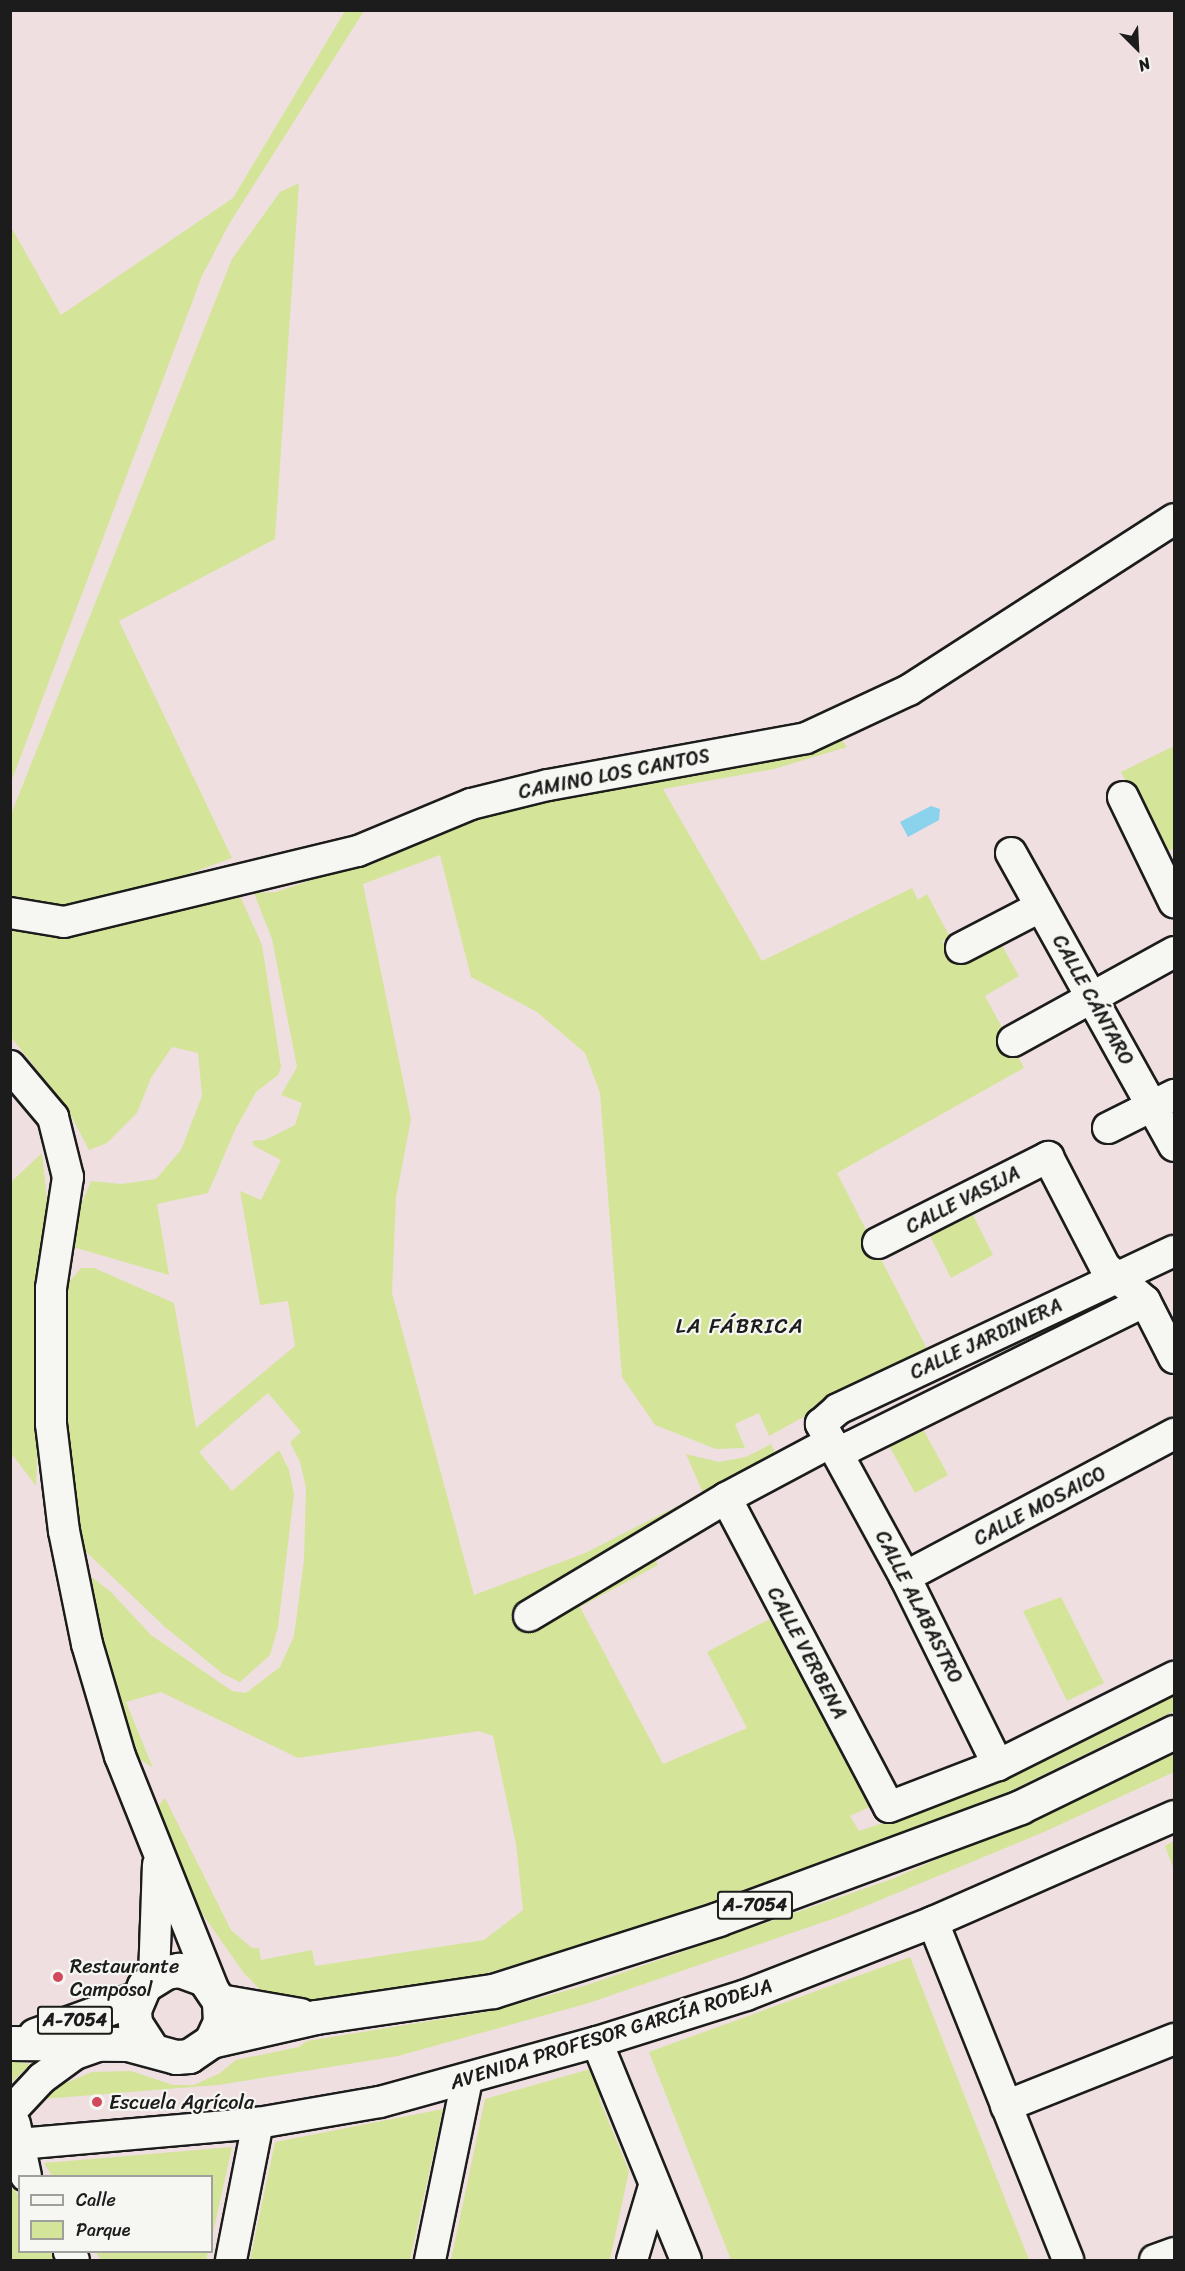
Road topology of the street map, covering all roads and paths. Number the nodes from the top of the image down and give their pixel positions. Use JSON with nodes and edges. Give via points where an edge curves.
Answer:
{"nodes":[{"id":1,"x":1174,"y":519,"type":"edge"},
{"id":2,"x":1123,"y":796,"type":"dead end"},
{"id":3,"x":1011,"y":853,"type":"dead end"},
{"id":4,"x":1174,"y":902,"type":"edge"},
{"id":5,"x":1040,"y":907,"type":"junction"},
{"id":6,"x":10,"y":913,"type":"edge"},
{"id":7,"x":960,"y":948,"type":"dead end"},
{"id":8,"x":1174,"y":952,"type":"edge"},
{"id":9,"x":1092,"y":998,"type":"junction"},
{"id":10,"x":1012,"y":1041,"type":"dead end"},
{"id":11,"x":10,"y":1066,"type":"edge"},
{"id":12,"x":1163,"y":1101,"type":"edge"},
{"id":13,"x":1108,"y":1128,"type":"dead end"},
{"id":14,"x":1174,"y":1146,"type":"edge"},
{"id":15,"x":878,"y":1243,"type":"dead end"},
{"id":16,"x":1174,"y":1251,"type":"edge"},
{"id":17,"x":1120,"y":1276,"type":"junction"},
{"id":18,"x":1145,"y":1301,"type":"junction"},
{"id":19,"x":1174,"y":1358,"type":"edge"},
{"id":20,"x":1174,"y":1434,"type":"edge"},
{"id":21,"x":834,"y":1447,"type":"junction"},
{"id":22,"x":726,"y":1498,"type":"junction"},
{"id":23,"x":905,"y":1577,"type":"junction"},
{"id":24,"x":529,"y":1616,"type":"dead end"},
{"id":25,"x":1174,"y":1677,"type":"edge"},
{"id":26,"x":1174,"y":1732,"type":"edge"},
{"id":27,"x":998,"y":1765,"type":"junction"},
{"id":28,"x":1174,"y":1816,"type":"edge"},
{"id":29,"x":158,"y":1856,"type":"junction"},
{"id":30,"x":933,"y":1922,"type":"junction"},
{"id":31,"x":145,"y":1988,"type":"junction"},
{"id":32,"x":216,"y":1995,"type":"junction"},
{"id":33,"x":316,"y":2017,"type":"junction"},
{"id":34,"x":1174,"y":2039,"type":"edge"},
{"id":35,"x":211,"y":2041,"type":"junction"},
{"id":36,"x":597,"y":2042,"type":"junction"},
{"id":37,"x":12,"y":2043,"type":"edge"},
{"id":38,"x":105,"y":2043,"type":"junction"},
{"id":39,"x":151,"y":2048,"type":"junction"},
{"id":40,"x":467,"y":2079,"type":"junction"},
{"id":41,"x":1006,"y":2106,"type":"junction"},
{"id":42,"x":12,"y":2108,"type":"edge"},
{"id":43,"x":258,"y":2123,"type":"junction"},
{"id":44,"x":15,"y":2144,"type":"edge"},
{"id":45,"x":26,"y":2175,"type":"edge"},
{"id":46,"x":654,"y":2186,"type":"junction"},
{"id":47,"x":1174,"y":2253,"type":"edge"},
{"id":48,"x":231,"y":2260,"type":"edge"},
{"id":49,"x":430,"y":2260,"type":"edge"},
{"id":50,"x":632,"y":2260,"type":"edge"},
{"id":51,"x":686,"y":2260,"type":"edge"},
{"id":52,"x":1068,"y":2260,"type":"edge"},
{"id":53,"x":1155,"y":2260,"type":"edge"}],
"edges":[{"from":1,"to":6,"type":"street","name":"CAMINO LOS CANTOS","via":[[909,690],[806,738],[548,785],[482,801],[358,851],[64,922]]},
{"from":2,"to":4,"type":"street"},
{"from":3,"to":5,"type":"street","name":"CALLE CÁNTARO"},
{"from":5,"to":7,"type":"street"},
{"from":5,"to":9,"type":"street","name":"CALLE CÁNTARO"},
{"from":8,"to":9,"type":"street"},
{"from":9,"to":10,"type":"street"},
{"from":9,"to":12,"type":"street","name":"CALLE CÁNTARO"},
{"from":11,"to":29,"type":"street","via":[[53,1117],[68,1177],[51,1288],[51,1424],[64,1531],[87,1644],[120,1756]]},
{"from":12,"to":13,"type":"street"},
{"from":12,"to":14,"type":"street","name":"CALLE CÁNTARO"},
{"from":15,"to":17,"type":"street","name":"CALLE VASIJA","via":[[1048,1157],[1106,1267]]},
{"from":16,"to":17,"type":"street","name":"CALLE JARDINERA"},
{"from":17,"to":18,"type":"street"},
{"from":17,"to":21,"type":"street","name":"CALLE JARDINERA","via":[[838,1409],[821,1424]]},
{"from":18,"to":19,"type":"street"},
{"from":18,"to":21,"type":"street","name":"CALLE JARDINERA"},
{"from":20,"to":23,"type":"street","name":"CALLE MOSAICO"},
{"from":21,"to":22,"type":"street","name":"CALLE JARDINERA"},
{"from":21,"to":23,"type":"street","name":"CALLE ALABASTRO"},
{"from":22,"to":24,"type":"street","name":"CALLE JARDINERA"},
{"from":22,"to":27,"type":"street","name":"CALLE VERBENA","via":[[889,1807]]},
{"from":23,"to":27,"type":"street","name":"CALLE ALABASTRO"},
{"from":25,"to":27,"type":"street"},
{"from":26,"to":33,"type":"main road","number":"A-7054","via":[[1020,1806],[718,1919],[493,1990]]},
{"from":28,"to":30,"type":"street","name":"AVENIDA PROFESOR GARCÍA RODEJA"},
{"from":29,"to":31,"type":"street"},
{"from":29,"to":32,"type":"street"},
{"from":30,"to":36,"type":"street","name":"AVENIDA PROFESOR GARCÍA RODEJA","via":[[746,1995]]},
{"from":30,"to":41,"type":"street"},
{"from":31,"to":32,"type":"main road","via":[[179,1970],[198,1976]]},
{"from":31,"to":37,"type":"main road","number":"A-7054"},
{"from":31,"to":39,"type":"main road","via":[[135,2023]]},
{"from":32,"to":33,"type":"main road","number":"A-7054"},
{"from":32,"to":35,"type":"main road","via":[[220,2022]]},
{"from":33,"to":35,"type":"main road","number":"A-7054"},
{"from":34,"to":41,"type":"street"},
{"from":35,"to":39,"type":"main road","via":[[201,2050],[182,2056],[162,2054]]},
{"from":36,"to":40,"type":"street","name":"AVENIDA PROFESOR GARCÍA RODEJA"},
{"from":36,"to":46,"type":"street"},
{"from":37,"to":38,"type":"main road","number":"A-7054"},
{"from":38,"to":39,"type":"main road","number":"A-7054"},
{"from":38,"to":42,"type":"street","via":[[75,2054],[42,2078]]},
{"from":40,"to":43,"type":"street","name":"AVENIDA PROFESOR GARCÍA RODEJA","via":[[380,2102]]},
{"from":40,"to":49,"type":"street"},
{"from":41,"to":52,"type":"street"},
{"from":42,"to":44,"type":"street"},
{"from":43,"to":44,"type":"street","name":"AVENIDA PROFESOR GARCÍA RODEJA"},
{"from":43,"to":48,"type":"street"},
{"from":44,"to":45,"type":"street"},
{"from":46,"to":50,"type":"street"},
{"from":46,"to":51,"type":"street"},
{"from":47,"to":53,"type":"street"}]}
